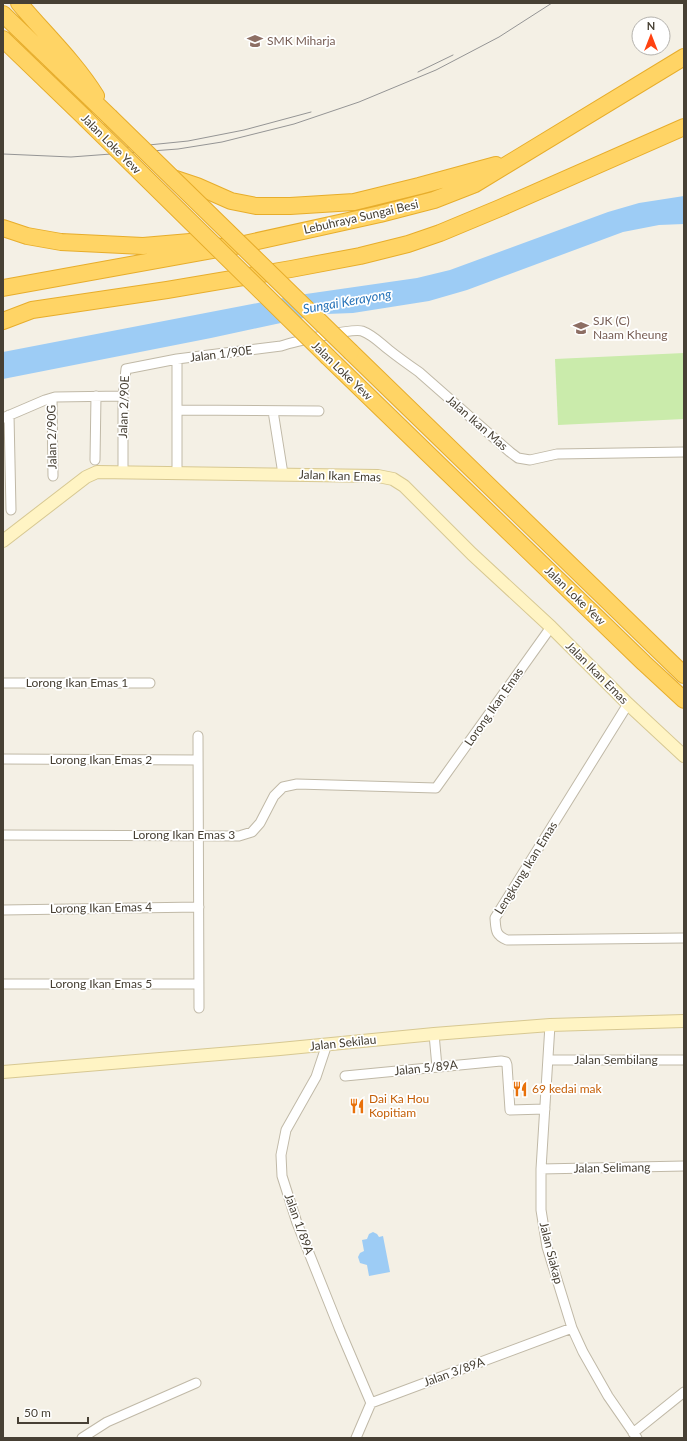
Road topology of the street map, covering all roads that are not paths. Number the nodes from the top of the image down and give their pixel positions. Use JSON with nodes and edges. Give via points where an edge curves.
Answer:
{"nodes":[{"id":1,"x":19,"y":3,"type":"edge"},
{"id":2,"x":3,"y":14,"type":"edge"},
{"id":3,"x":3,"y":38,"type":"edge"},
{"id":4,"x":684,"y":57,"type":"edge"},
{"id":5,"x":110,"y":118,"type":"junction"},
{"id":6,"x":684,"y":127,"type":"edge"},
{"id":7,"x":517,"y":159,"type":"junction"},
{"id":8,"x":173,"y":178,"type":"junction"},
{"id":9,"x":3,"y":228,"type":"edge"},
{"id":10,"x":226,"y":248,"type":"junction"},
{"id":11,"x":3,"y":288,"type":"edge"},
{"id":12,"x":32,"y":310,"type":"junction"},
{"id":13,"x":3,"y":314,"type":"edge"},
{"id":14,"x":3,"y":321,"type":"edge"},
{"id":15,"x":290,"y":343,"type":"joint"},
{"id":16,"x":177,"y":359,"type":"junction"},
{"id":17,"x":96,"y":396,"type":"junction"},
{"id":18,"x":123,"y":396,"type":"junction"},
{"id":19,"x":52,"y":398,"type":"junction"},
{"id":20,"x":177,"y":410,"type":"junction"},
{"id":21,"x":273,"y":411,"type":"junction"},
{"id":22,"x":318,"y":411,"type":"dead end"},
{"id":23,"x":6,"y":417,"type":"edge"},
{"id":24,"x":684,"y":452,"type":"edge"},
{"id":25,"x":95,"y":460,"type":"dead end"},
{"id":26,"x":123,"y":472,"type":"junction"},
{"id":27,"x":177,"y":473,"type":"junction"},
{"id":28,"x":283,"y":474,"type":"junction"},
{"id":29,"x":53,"y":476,"type":"dead end"},
{"id":30,"x":11,"y":510,"type":"dead end"},
{"id":31,"x":3,"y":541,"type":"edge"},
{"id":32,"x":551,"y":627,"type":"junction"},
{"id":33,"x":684,"y":675,"type":"edge"},
{"id":34,"x":3,"y":683,"type":"edge"},
{"id":35,"x":150,"y":683,"type":"dead end"},
{"id":36,"x":684,"y":700,"type":"edge"},
{"id":37,"x":628,"y":704,"type":"junction"},
{"id":38,"x":198,"y":736,"type":"dead end"},
{"id":39,"x":684,"y":756,"type":"edge"},
{"id":40,"x":3,"y":759,"type":"edge"},
{"id":41,"x":198,"y":760,"type":"junction"},
{"id":42,"x":436,"y":788,"type":"joint"},
{"id":43,"x":3,"y":835,"type":"edge"},
{"id":44,"x":198,"y":836,"type":"junction"},
{"id":45,"x":199,"y":907,"type":"junction"},
{"id":46,"x":3,"y":910,"type":"edge"},
{"id":47,"x":684,"y":938,"type":"edge"},
{"id":48,"x":3,"y":984,"type":"edge"},
{"id":49,"x":199,"y":984,"type":"junction"},
{"id":50,"x":199,"y":1008,"type":"dead end"},
{"id":51,"x":684,"y":1021,"type":"edge"},
{"id":52,"x":550,"y":1025,"type":"junction"},
{"id":53,"x":434,"y":1034,"type":"junction"},
{"id":54,"x":327,"y":1044,"type":"junction"},
{"id":55,"x":548,"y":1060,"type":"junction"},
{"id":56,"x":684,"y":1060,"type":"edge"},
{"id":57,"x":437,"y":1067,"type":"junction"},
{"id":58,"x":3,"y":1072,"type":"edge"},
{"id":59,"x":345,"y":1076,"type":"dead end"},
{"id":60,"x":545,"y":1109,"type":"junction"},
{"id":61,"x":684,"y":1166,"type":"edge"},
{"id":62,"x":540,"y":1169,"type":"junction"},
{"id":63,"x":572,"y":1328,"type":"junction"},
{"id":64,"x":196,"y":1383,"type":"dead end"},
{"id":65,"x":684,"y":1392,"type":"edge"},
{"id":66,"x":371,"y":1403,"type":"junction"},
{"id":67,"x":635,"y":1436,"type":"edge"},
{"id":68,"x":82,"y":1438,"type":"edge"},
{"id":69,"x":356,"y":1438,"type":"edge"}],
"edges":[{"from":1,"to":5,"type":"highway","via":[[84,76]]},
{"from":2,"to":5,"type":"highway","name":"Jalan Loke Yew"},
{"from":3,"to":36,"type":"highway","name":"Jalan Loke Yew","bridge":true,"via":[[328,357]]},
{"from":4,"to":7,"type":"highway","name":"Lebuhraya Sungai Besi"},
{"from":5,"to":8,"type":"highway","name":"Jalan Loke Yew","bridge":true},
{"from":6,"to":12,"type":"highway","via":[[494,211],[408,244],[291,269]]},
{"from":7,"to":8,"type":"highway","via":[[354,202],[290,206],[256,206],[231,201]]},
{"from":7,"to":10,"type":"highway","name":"Lebuhraya Sungai Besi","via":[[475,184],[434,200]]},
{"from":8,"to":33,"type":"highway","name":"Jalan Loke Yew","bridge":true},
{"from":9,"to":10,"type":"highway","name":"Lebuhraya Sungai Besi","via":[[27,236],[61,242],[143,246],[190,242]]},
{"from":10,"to":11,"type":"highway"},
{"from":12,"to":13,"type":"highway"},
{"from":12,"to":14,"type":"highway"},
{"from":15,"to":16,"type":"street","name":"Jalan 1/90E"},
{"from":15,"to":24,"type":"street","name":"Jalan Ikan Mas","via":[[360,330],[373,336],[419,372],[518,458],[530,460],[557,454]]},
{"from":16,"to":18,"type":"street","name":"Jalan 2/90E","via":[[126,369]]},
{"from":16,"to":20,"type":"street","name":"Jalan 1/90E"},
{"from":17,"to":18,"type":"street"},
{"from":17,"to":19,"type":"street"},
{"from":17,"to":25,"type":"street"},
{"from":18,"to":26,"type":"street","name":"Jalan 2/90E"},
{"from":19,"to":23,"type":"street"},
{"from":19,"to":29,"type":"street","name":"Jalan 2/90G"},
{"from":20,"to":21,"type":"street"},
{"from":20,"to":27,"type":"street","name":"Jalan 1/90E"},
{"from":21,"to":22,"type":"street"},
{"from":21,"to":28,"type":"street"},
{"from":23,"to":30,"type":"street"},
{"from":26,"to":27,"type":"street","name":"Jalan Ikan Emas"},
{"from":26,"to":31,"type":"street","name":"Jalan Ikan Emas","via":[[98,472],[88,476]]},
{"from":27,"to":28,"type":"street","name":"Jalan Ikan Emas"},
{"from":28,"to":32,"type":"street","name":"Jalan Ikan Emas","via":[[393,478]]},
{"from":32,"to":37,"type":"street","name":"Jalan Ikan Emas"},
{"from":32,"to":42,"type":"street","name":"Lorong Ikan Emas"},
{"from":34,"to":35,"type":"street","name":"Lorong Ikan Emas 1"},
{"from":37,"to":39,"type":"street","name":"Jalan Ikan Emas"},
{"from":37,"to":47,"type":"street","name":"Lengkung Ikan Emas","via":[[495,918],[496,932],[507,940]]},
{"from":38,"to":41,"type":"street"},
{"from":40,"to":41,"type":"street","name":"Lorong Ikan Emas 2"},
{"from":41,"to":44,"type":"street"},
{"from":42,"to":44,"type":"street","name":"Lorong Ikan Emas 3","via":[[297,784],[283,787],[274,796],[260,823],[252,832],[239,836]]},
{"from":43,"to":44,"type":"street","name":"Lorong Ikan Emas 3"},
{"from":44,"to":45,"type":"street"},
{"from":45,"to":46,"type":"street","name":"Lorong Ikan Emas 4"},
{"from":45,"to":49,"type":"street"},
{"from":48,"to":49,"type":"street","name":"Lorong Ikan Emas 5"},
{"from":49,"to":50,"type":"street"},
{"from":51,"to":52,"type":"street","name":"Jalan Sekilau"},
{"from":52,"to":53,"type":"street","name":"Jalan Sekilau"},
{"from":52,"to":55,"type":"street","name":"Jalan Siakap"},
{"from":53,"to":54,"type":"street","name":"Jalan Sekilau"},
{"from":53,"to":57,"type":"street"},
{"from":54,"to":58,"type":"street","name":"Jalan Sekilau"},
{"from":54,"to":66,"type":"street","name":"Jalan 1/89A","via":[[316,1077],[286,1130],[281,1155],[282,1176],[297,1223]]},
{"from":55,"to":56,"type":"street","name":"Jalan Sembilang"},
{"from":55,"to":60,"type":"street","name":"Jalan Siakap"},
{"from":57,"to":59,"type":"street","name":"Jalan 5/89A"},
{"from":57,"to":60,"type":"street","name":"Jalan 5/89A","via":[[506,1062],[510,1110]]},
{"from":60,"to":62,"type":"street","name":"Jalan Siakap"},
{"from":61,"to":62,"type":"street","name":"Jalan Selimang"},
{"from":62,"to":63,"type":"street","name":"Jalan Siakap","via":[[541,1210],[547,1247]]},
{"from":63,"to":66,"type":"street","name":"Jalan 3/89A"},
{"from":63,"to":67,"type":"street","name":"Jalan Siakap","via":[[602,1385]]},
{"from":64,"to":68,"type":"street","via":[[107,1422]]},
{"from":65,"to":67,"type":"street"},
{"from":66,"to":69,"type":"street"}]}
